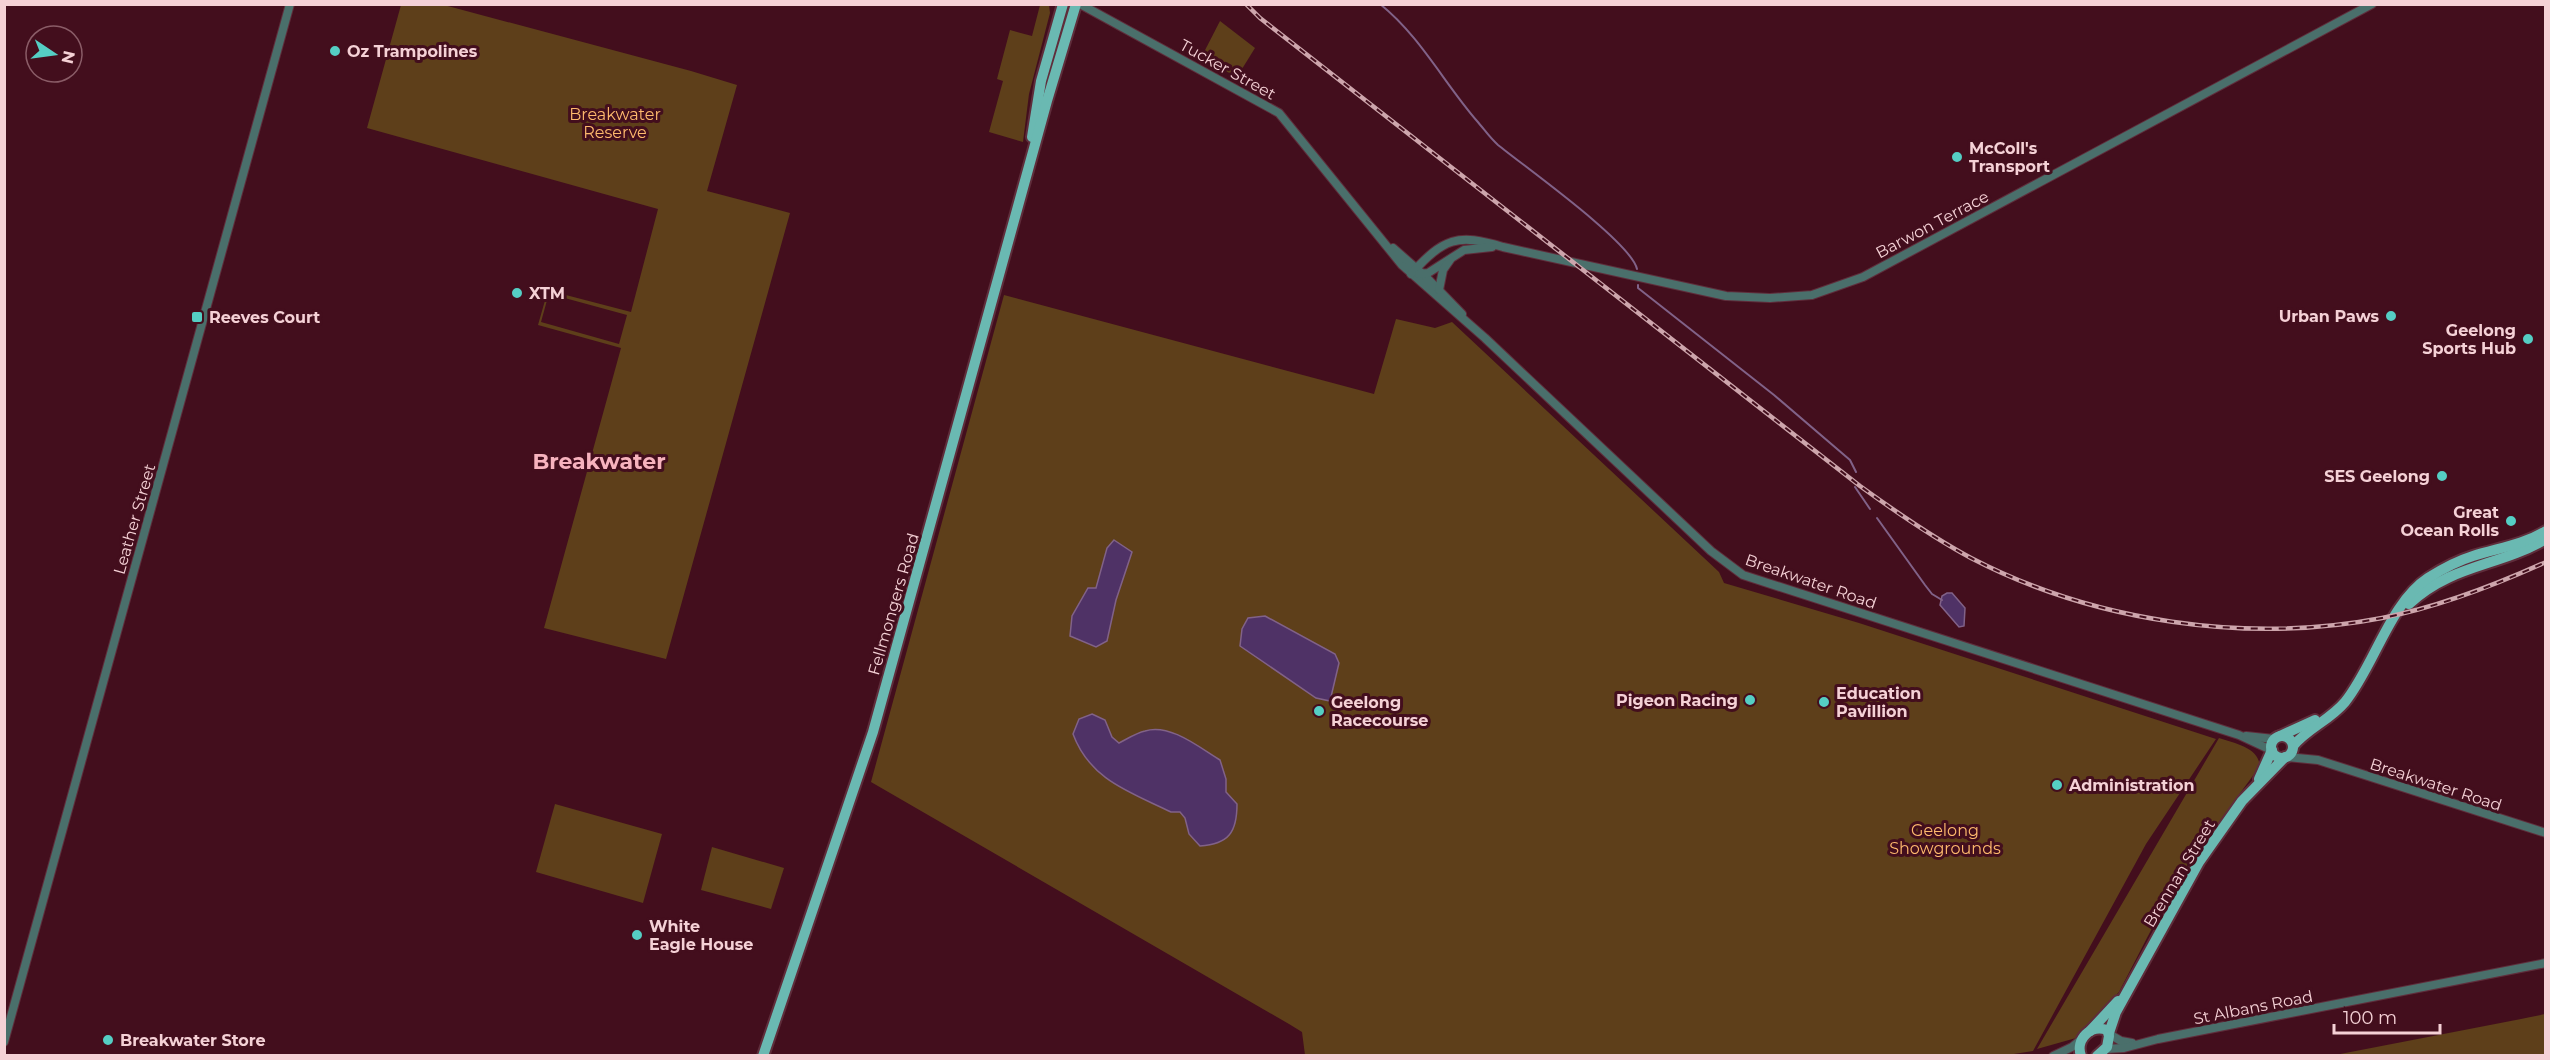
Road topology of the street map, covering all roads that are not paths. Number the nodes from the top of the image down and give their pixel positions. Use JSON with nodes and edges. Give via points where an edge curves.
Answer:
{"nodes":[{"id":1,"x":290,"y":4,"type":"edge"},
{"id":2,"x":1063,"y":4,"type":"edge"},
{"id":3,"x":1078,"y":4,"type":"edge"},
{"id":4,"x":2372,"y":4,"type":"edge"},
{"id":5,"x":1032,"y":156,"type":"junction"},
{"id":6,"x":1503,"y":247,"type":"junction"},
{"id":7,"x":1460,"y":251,"type":"junction"},
{"id":8,"x":1412,"y":269,"type":"junction"},
{"id":9,"x":1439,"y":290,"type":"junction"},
{"id":10,"x":1450,"y":305,"type":"junction"},
{"id":11,"x":1473,"y":327,"type":"joint"},
{"id":12,"x":2546,"y":531,"type":"edge"},
{"id":13,"x":2546,"y":539,"type":"edge"},
{"id":14,"x":2489,"y":557,"type":"junction"},
{"id":15,"x":2356,"y":685,"type":"junction"},
{"id":16,"x":2274,"y":744,"type":"junction"},
{"id":17,"x":2293,"y":746,"type":"junction"},
{"id":18,"x":2286,"y":757,"type":"junction"},
{"id":19,"x":2318,"y":760,"type":"junction"},
{"id":20,"x":2254,"y":787,"type":"junction"},
{"id":21,"x":2546,"y":833,"type":"edge"},
{"id":22,"x":2546,"y":963,"type":"edge"},
{"id":23,"x":2134,"y":979,"type":"junction"},
{"id":24,"x":2109,"y":1033,"type":"junction"},
{"id":25,"x":2086,"y":1034,"type":"junction"},
{"id":26,"x":4,"y":1042,"type":"edge"},
{"id":27,"x":2142,"y":1043,"type":"junction"},
{"id":28,"x":2101,"y":1052,"type":"edge"},
{"id":29,"x":764,"y":1056,"type":"edge"},
{"id":30,"x":2053,"y":1056,"type":"edge"},
{"id":31,"x":2081,"y":1056,"type":"edge"}],
"edges":[{"from":1,"to":26,"type":"street","name":"Leather Street"},
{"from":2,"to":5,"type":"main road","name":"Fellmongers Road","via":[[1039,91]]},
{"from":3,"to":5,"type":"main road","name":"Fellmongers Road"},
{"from":3,"to":8,"type":"street","name":"Tucker Street","via":[[1279,113]]},
{"from":4,"to":6,"type":"street","name":"Barwon Terrace","via":[[1863,276],[1812,295],[1726,296]]},
{"from":5,"to":29,"type":"main road","name":"Fellmongers Road","via":[[873,732]]},
{"from":6,"to":7,"type":"street","name":"Barwon Terrace"},
{"from":6,"to":8,"type":"street","name":"Barwon Terrace","via":[[1460,239],[1438,248]]},
{"from":7,"to":8,"type":"street","name":"Barwon Terrace"},
{"from":7,"to":9,"type":"street","via":[[1444,268]]},
{"from":8,"to":9,"type":"street","name":"Tucker Street"},
{"from":8,"to":10,"type":"street"},
{"from":9,"to":10,"type":"street","name":"Tucker Street"},
{"from":10,"to":11,"type":"street","name":"Tucker Street"},
{"from":11,"to":16,"type":"street","name":"Breakwater Road","via":[[1711,551],[1743,574]]},
{"from":12,"to":14,"type":"main road"},
{"from":13,"to":14,"type":"main road","via":[[2522,552]]},
{"from":14,"to":15,"type":"main road","via":[[2452,574],[2410,603],[2390,627]]},
{"from":15,"to":16,"type":"main road","via":[[2319,718]]},
{"from":15,"to":17,"type":"main road","name":"Brennan Street","via":[[2333,714]]},
{"from":16,"to":17,"type":"main road","via":[[2289,738]]},
{"from":16,"to":18,"type":"main road","via":[[2276,756]]},
{"from":16,"to":20,"type":"main road","name":"Brennan Street"},
{"from":17,"to":18,"type":"main road","name":"Brennan Street"},
{"from":17,"to":19,"type":"street","name":"Breakwater Road"},
{"from":18,"to":19,"type":"street","name":"Breakwater Road"},
{"from":18,"to":20,"type":"main road","name":"Brennan Street"},
{"from":19,"to":21,"type":"street","name":"Breakwater Road"},
{"from":20,"to":23,"type":"main road","name":"Brennan Street","via":[[2199,862]]},
{"from":22,"to":27,"type":"street","name":"St Albans Road"},
{"from":23,"to":24,"type":"main road","name":"Brennan Street"},
{"from":23,"to":25,"type":"main road","name":"Brennan Street"},
{"from":24,"to":25,"type":"main road","via":[[2097,1028]]},
{"from":24,"to":27,"type":"street","name":"St Albans Road","via":[[2123,1042]]},
{"from":24,"to":28,"type":"main road","name":"Brennan Street"},
{"from":25,"to":30,"type":"street","via":[[2072,1047]]},
{"from":25,"to":31,"type":"main road","via":[[2079,1048]]},
{"from":27,"to":28,"type":"street","name":"St Albans Road"}]}
